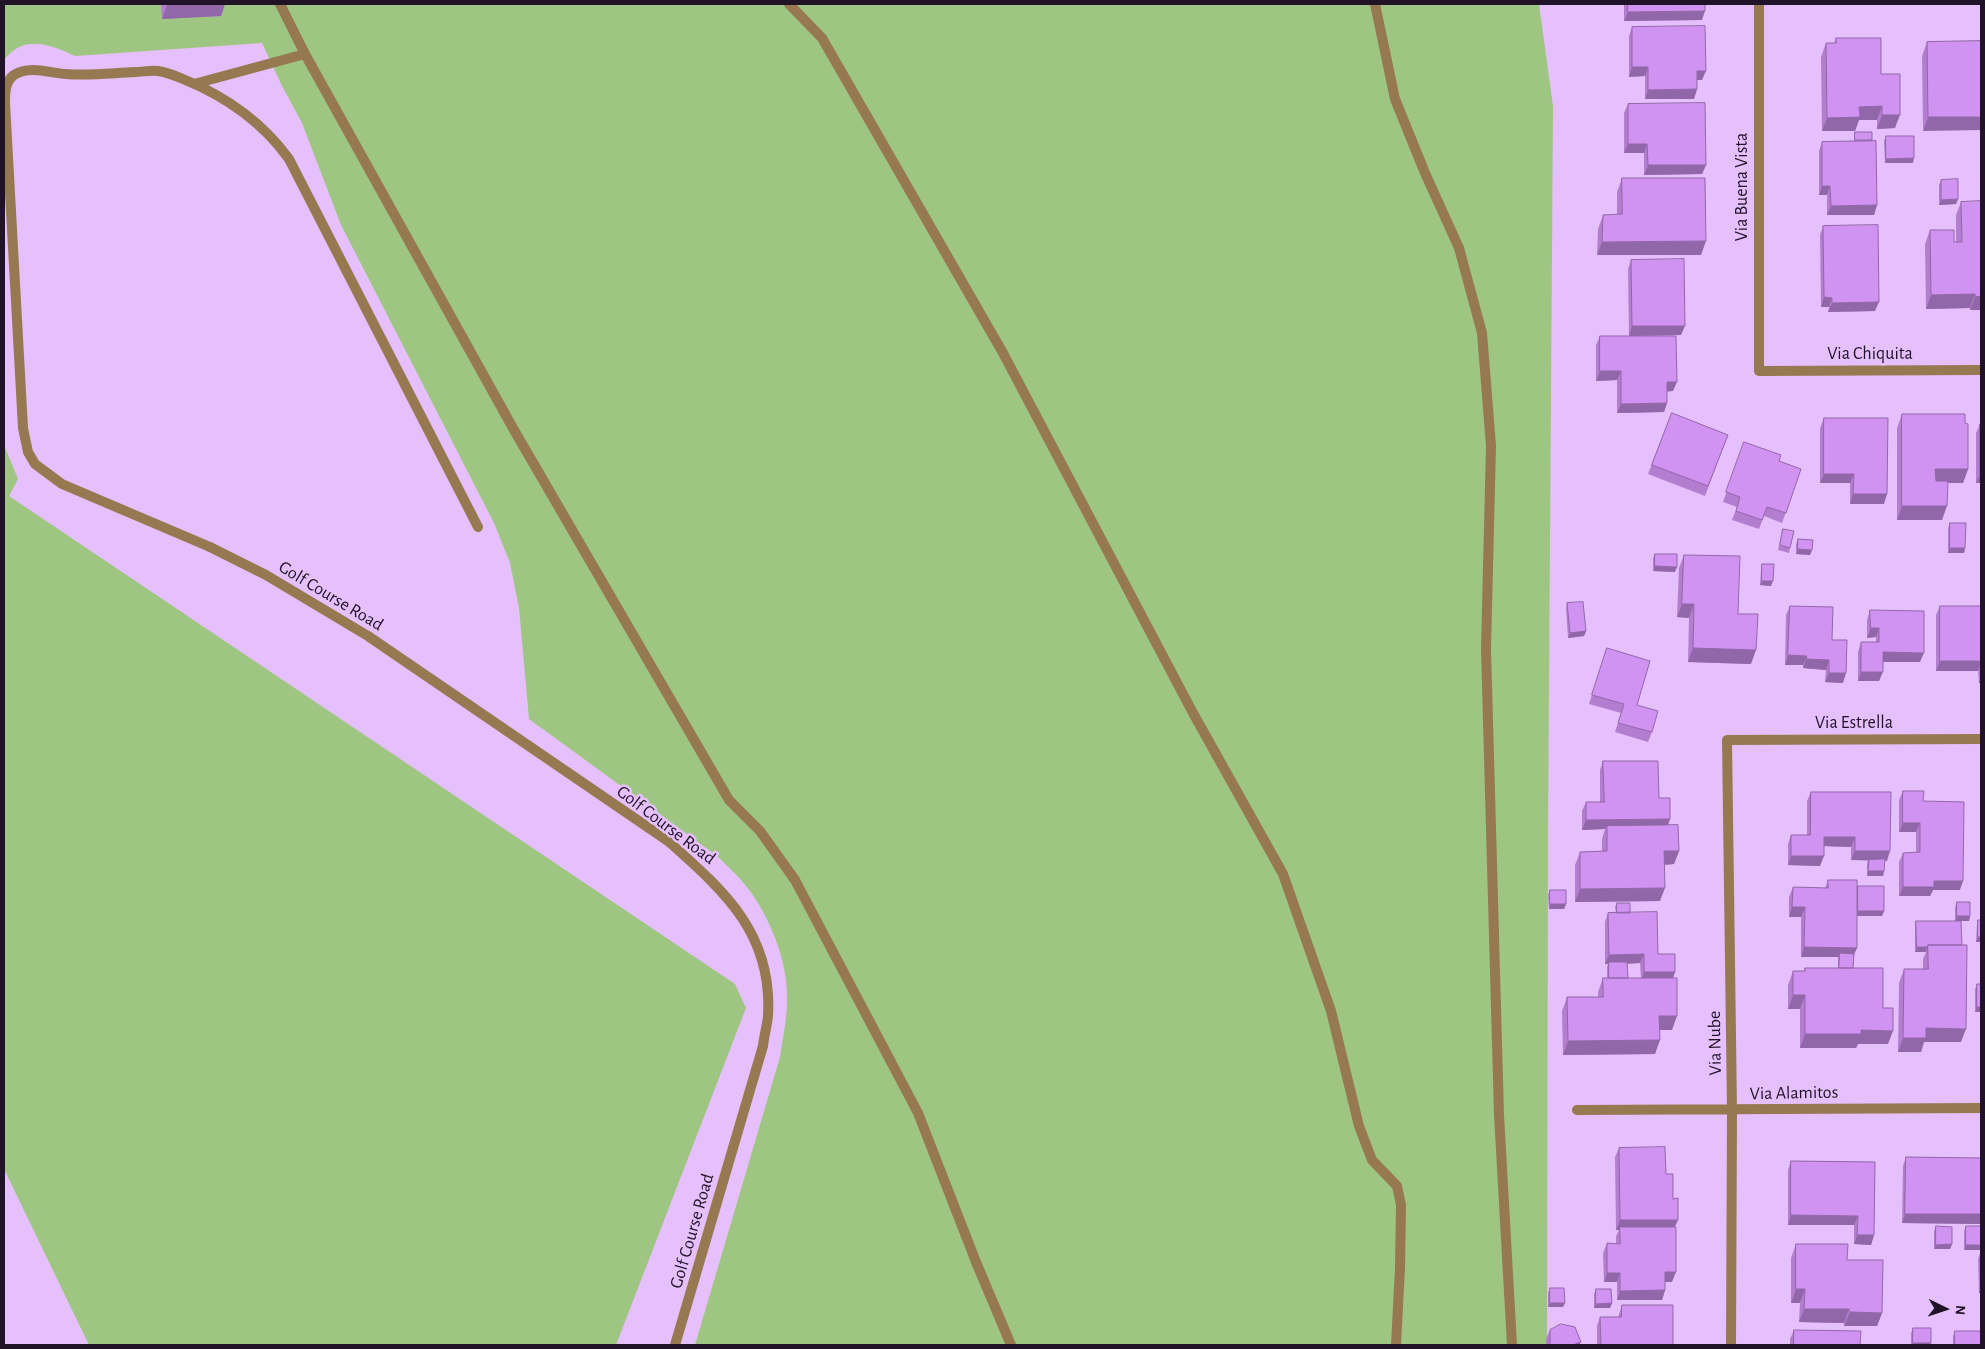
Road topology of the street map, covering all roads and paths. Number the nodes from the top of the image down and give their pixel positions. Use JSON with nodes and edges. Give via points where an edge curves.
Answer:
{"nodes":[{"id":1,"x":280,"y":4,"type":"edge"},
{"id":2,"x":789,"y":4,"type":"edge"},
{"id":3,"x":1375,"y":4,"type":"edge"},
{"id":4,"x":1759,"y":4,"type":"edge"},
{"id":5,"x":306,"y":54,"type":"junction"},
{"id":6,"x":194,"y":84,"type":"junction"},
{"id":7,"x":1981,"y":370,"type":"edge"},
{"id":8,"x":1758,"y":371,"type":"joint"},
{"id":9,"x":478,"y":527,"type":"dead end"},
{"id":10,"x":1981,"y":739,"type":"edge"},
{"id":11,"x":1727,"y":740,"type":"joint"},
{"id":12,"x":1981,"y":1108,"type":"edge"},
{"id":13,"x":1577,"y":1110,"type":"dead end"},
{"id":14,"x":1732,"y":1110,"type":"junction"},
{"id":15,"x":675,"y":1345,"type":"edge"},
{"id":16,"x":1011,"y":1345,"type":"edge"},
{"id":17,"x":1396,"y":1345,"type":"edge"},
{"id":18,"x":1512,"y":1345,"type":"edge"},
{"id":19,"x":1731,"y":1345,"type":"edge"}],
"edges":[{"from":1,"to":5,"type":"street"},
{"from":2,"to":17,"type":"street","via":[[822,38],[1003,353],[1193,713],[1283,874],[1331,1011],[1365,1143],[1372,1160],[1397,1186],[1401,1205]]},
{"from":3,"to":18,"type":"street","via":[[1395,99],[1459,248],[1482,333],[1490,446],[1486,649],[1498,1114]]},
{"from":4,"to":8,"type":"street","name":"Via Buena Vista"},
{"from":5,"to":6,"type":"street"},
{"from":5,"to":16,"type":"street","via":[[514,430],[729,800],[760,831],[795,880],[918,1113]]},
{"from":6,"to":9,"type":"street","name":"Golf Course Road","via":[[259,124],[289,159]]},
{"from":6,"to":15,"type":"street","name":"Golf Course Road","via":[[158,71],[67,74],[33,70],[12,76],[6,89],[22,428],[28,452],[35,464],[62,484],[266,575],[368,636],[668,842],[710,878],[737,908],[755,939],[766,978],[768,1015],[763,1046]]},
{"from":7,"to":8,"type":"street","name":"Via Chiquita"},
{"from":10,"to":11,"type":"street","name":"Via Estrella"},
{"from":11,"to":14,"type":"street","name":"Via Nube"},
{"from":12,"to":14,"type":"street","name":"Via Alamitos"},
{"from":13,"to":14,"type":"street","name":"Via Alamitos"},
{"from":14,"to":19,"type":"street","name":"Via Nube"}]}
